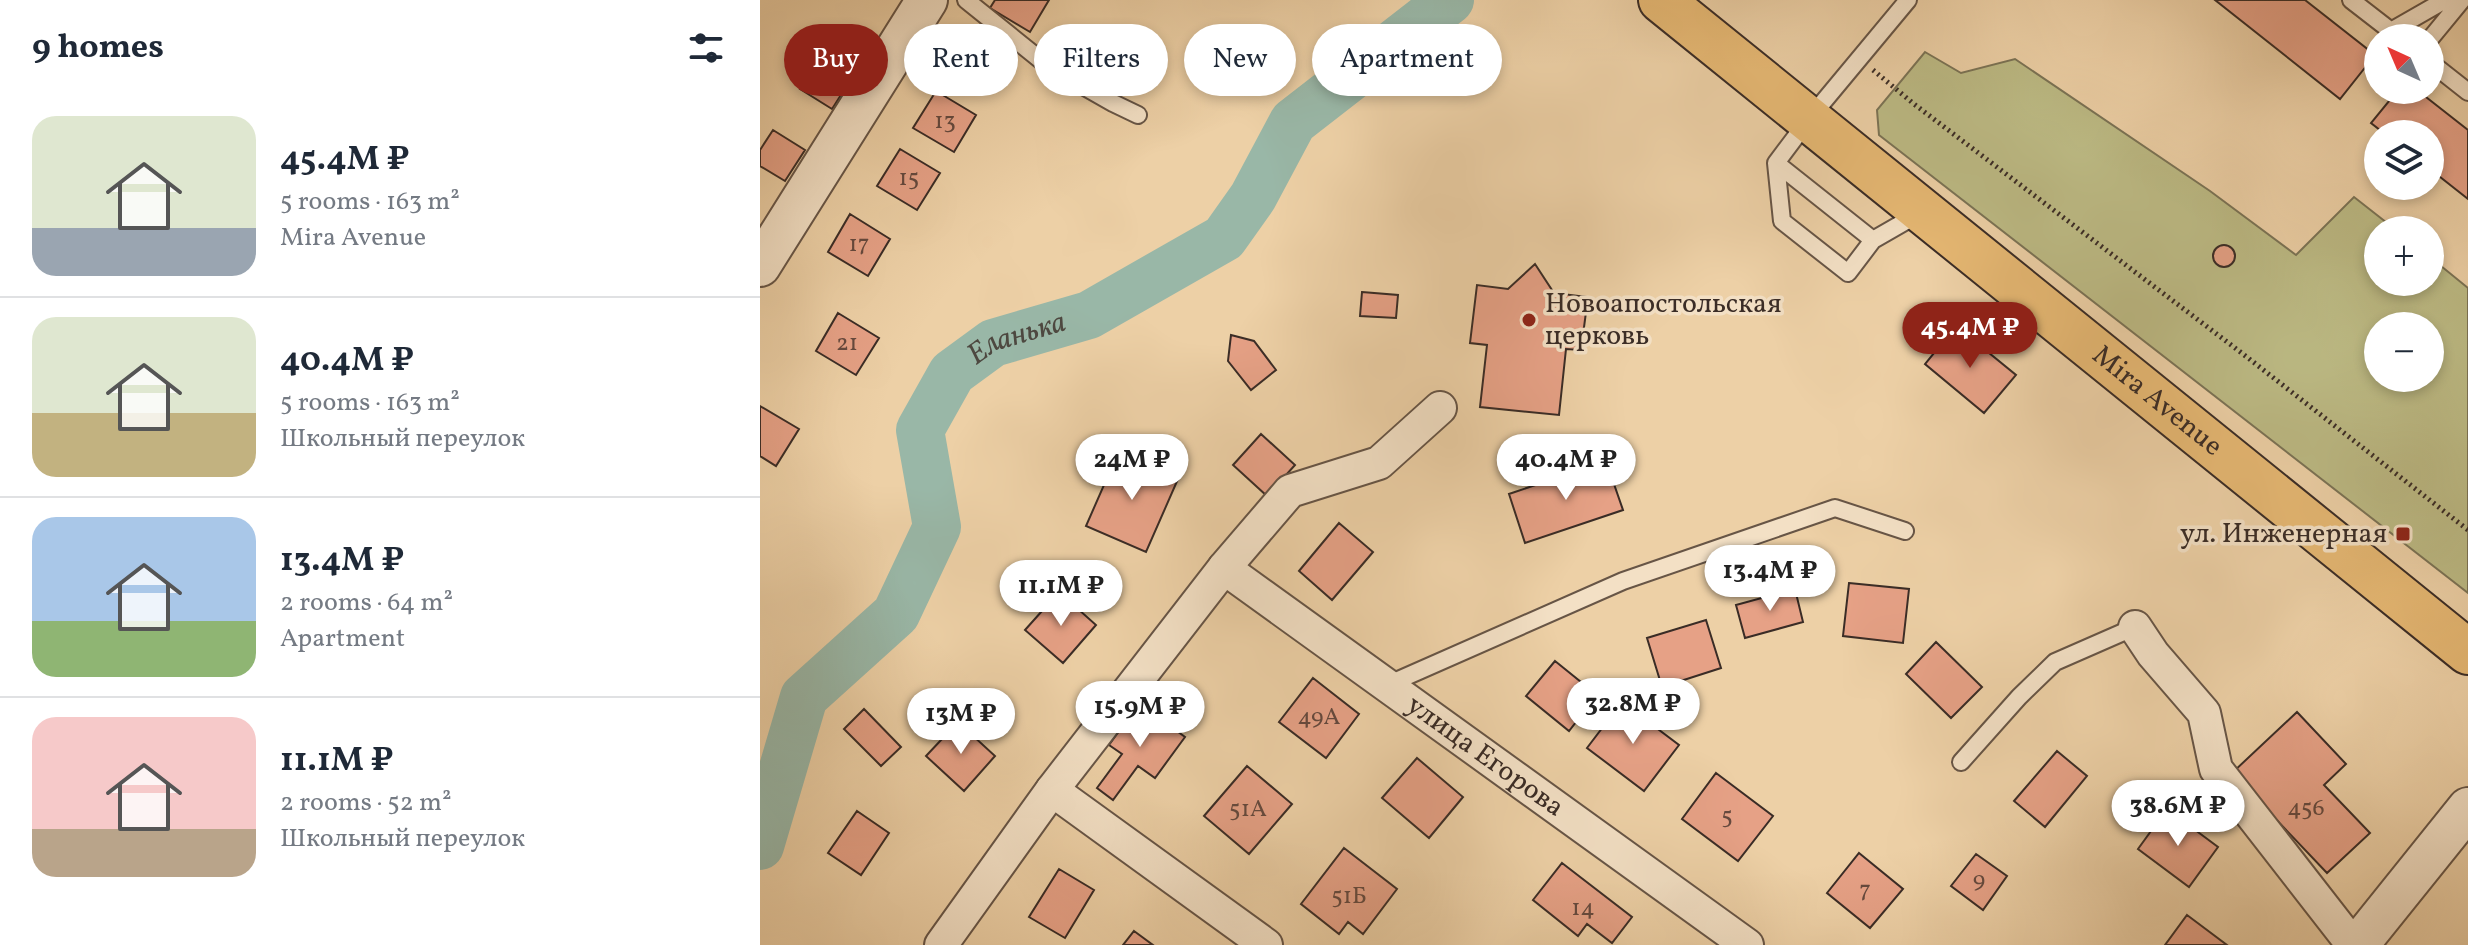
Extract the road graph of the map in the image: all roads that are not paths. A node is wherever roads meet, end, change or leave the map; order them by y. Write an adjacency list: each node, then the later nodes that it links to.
1 (927, 0): 16 (street)
2 (966, 0): 11 (lane)
3 (1661, 0): 12 (main road, Mira Avenue)
4 (1908, 0): 12 (lane)
5 (2351, 0): 6 (lane)
6 (2445, 0)
7 (2462, 0): 8 (lane)
8 (2442, 24)
9 (2444, 73): 10 (lane)
10 (2468, 92)
11 (1138, 115)
12 (1809, 119): 13 (lane); 14 (main road, Mira Avenue)
13 (1776, 163): 15 (lane); 15 (lane)
14 (1923, 211): 15 (lane); 21 (main road, Mira Avenue)
15 (1873, 240)
16 (760, 266)
17 (1440, 408): 19 (street)
18 (1905, 531): 22 (lane)
19 (1224, 568): 22 (street, улица Егорова); 24 (street)
20 (2135, 627): 23 (lane); 29 (street)
21 (2468, 652)
22 (1387, 685): 28 (street, улица Егорова)
23 (1961, 762)
24 (1052, 790): 26 (street); 27 (street)
25 (2468, 808): 29 (street)
26 (941, 945)
27 (1266, 945)
28 (1747, 945)
29 (2356, 945)

